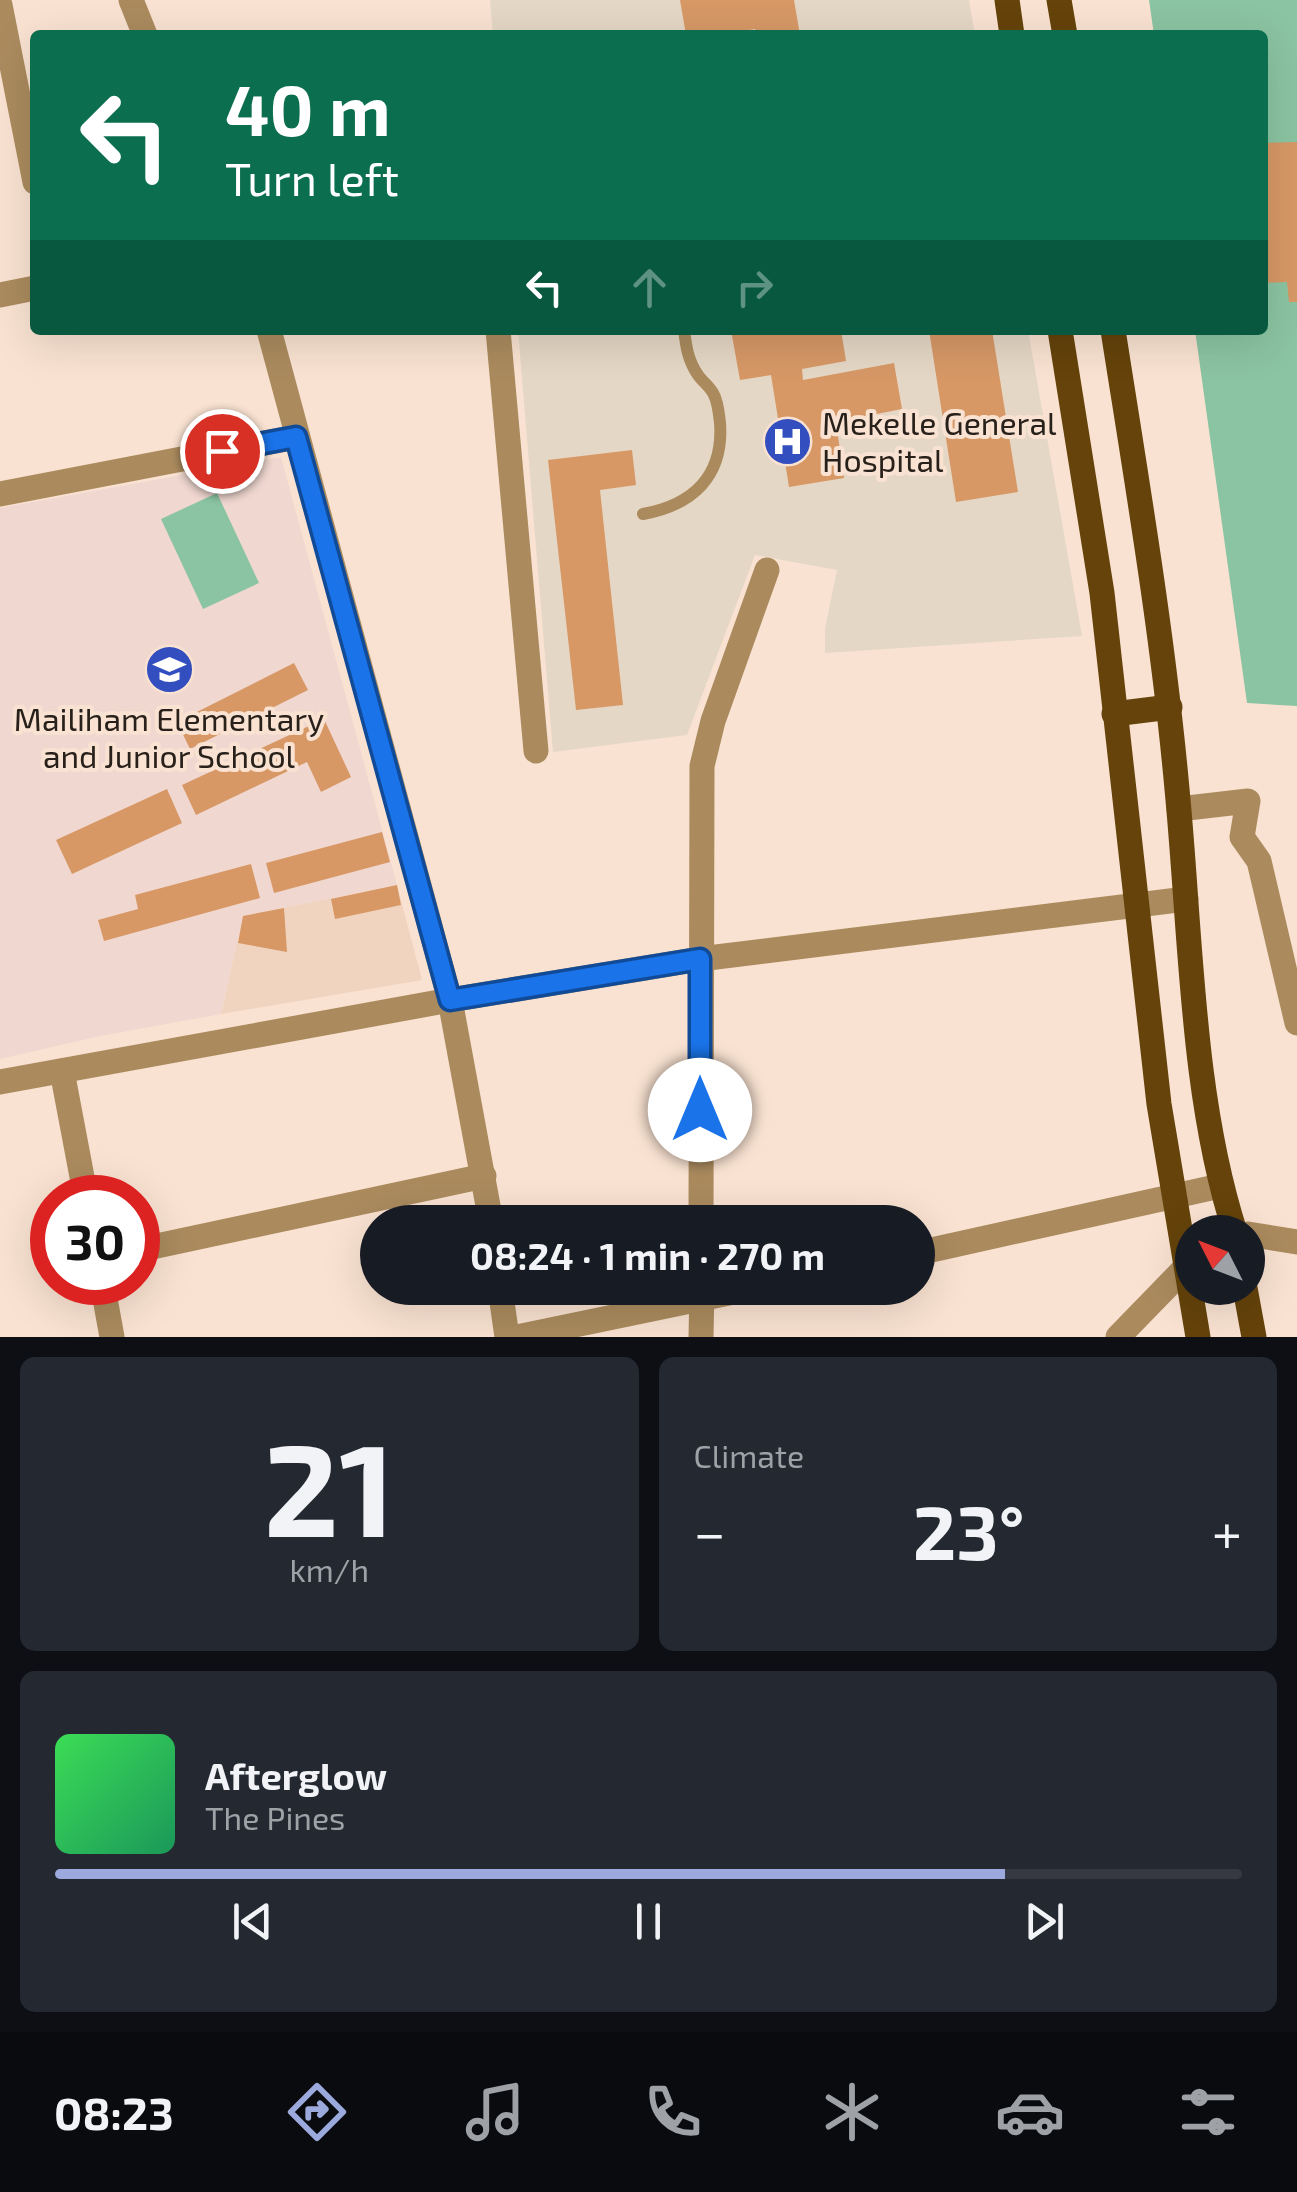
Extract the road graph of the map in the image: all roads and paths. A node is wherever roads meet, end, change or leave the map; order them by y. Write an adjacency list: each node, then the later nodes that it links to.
1 (131, 0): 5 (street)
2 (1007, 0): 6 (main road)
3 (1059, 0): 7 (main road)
4 (0, 4): 8 (street)
5 (143, 30)
6 (1011, 30)
7 (1064, 30)
8 (30, 157)
9 (30, 289): 10 (street)
10 (0, 295)
11 (270, 335): 16 (street)
12 (498, 335): 22 (street)
13 (685, 335): 18 (lane)
14 (1061, 335): 21 (main road)
15 (1113, 335): 20 (main road)
16 (296, 437): 17 (street); 27 (street)
17 (0, 494)
18 (643, 514)
19 (767, 570): 26 (street)
20 (1170, 707): 21 (main road); 23 (main road)
21 (1114, 714): 25 (main road)
22 (536, 751)
23 (1179, 809): 24 (main road); 28 (street)
24 (1186, 898): 25 (street); 33 (main road)
25 (1136, 906): 26 (street); 34 (main road)
26 (700, 959): 27 (street); 36 (street)
27 (450, 1000): 29 (street); 32 (street)
28 (1297, 1022)
29 (62, 1071): 30 (street); 31 (street)
30 (0, 1082)
31 (82, 1175)
32 (484, 1176): 35 (street); 41 (street)
33 (1220, 1186): 34 (street); 37 (main road)
34 (1172, 1200): 38 (main road); 42 (street)
35 (488, 1205)
36 (701, 1205)
37 (1230, 1215)
38 (1175, 1217)
39 (1265, 1237): 40 (street)
40 (1297, 1242)
41 (160, 1245)
42 (935, 1249)
43 (1175, 1277): 54 (street)
44 (106, 1305): 50 (street)
45 (502, 1305): 51 (street)
46 (652, 1305): 52 (street)
47 (702, 1305): 53 (street)
48 (1192, 1305): 55 (main road)
49 (1248, 1305): 56 (main road)
50 (112, 1337)
51 (507, 1337)
52 (517, 1337)
53 (701, 1337)
54 (1118, 1337)
55 (1198, 1337)
56 (1254, 1337)

